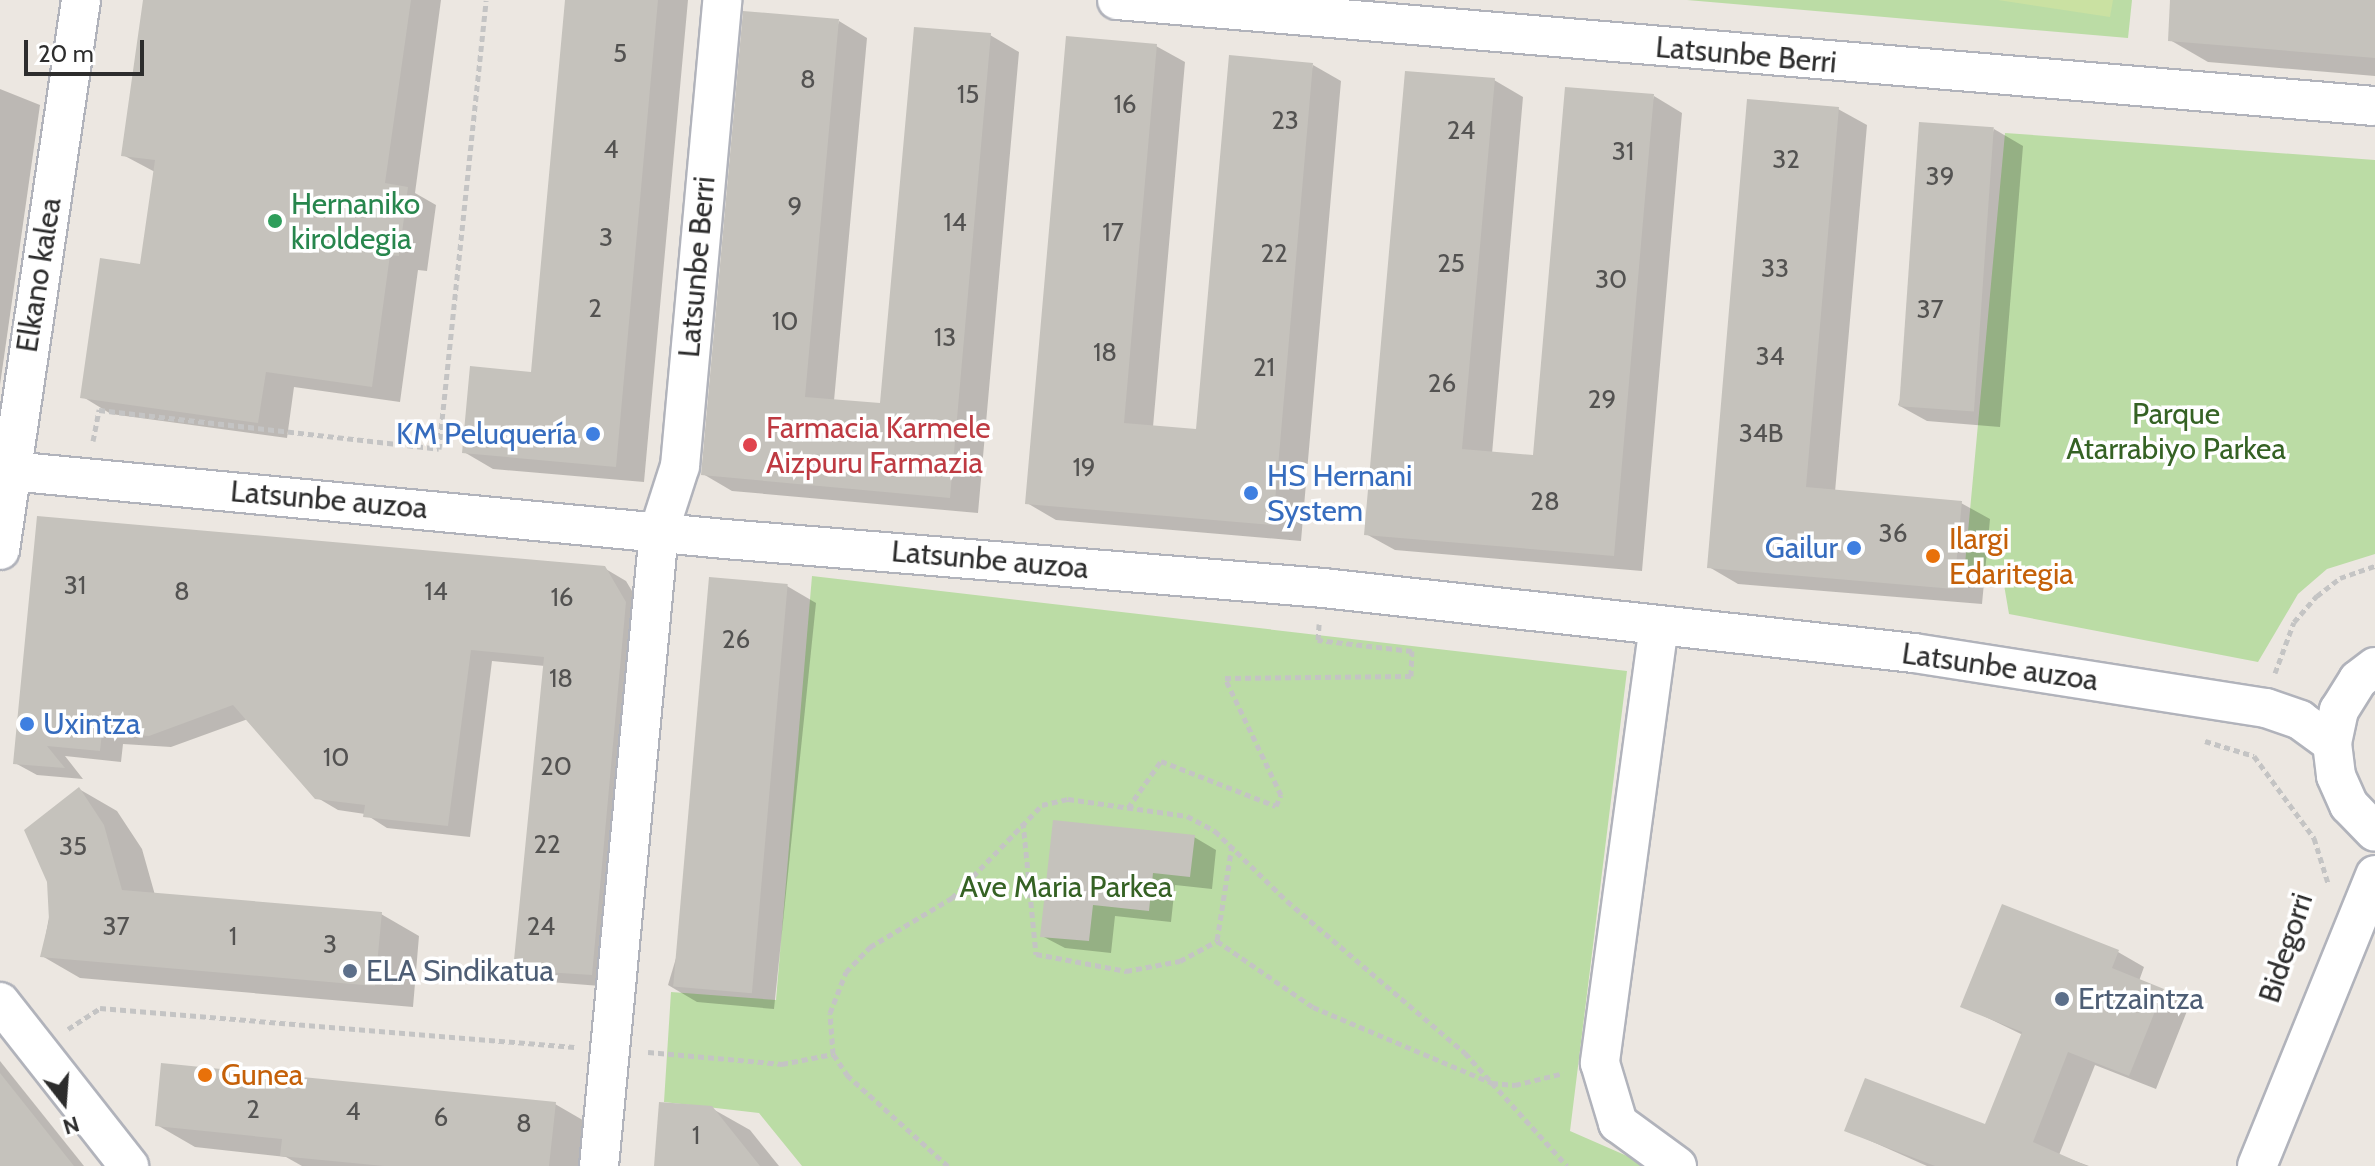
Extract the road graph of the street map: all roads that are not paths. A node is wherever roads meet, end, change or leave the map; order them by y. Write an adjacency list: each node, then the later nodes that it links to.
1 (81, 0): 5 (street, Elkano kalea)
2 (722, 0): 6 (street, Latsunbe Berri)
3 (1117, 0): 4 (street, Latsunbe Berri)
4 (2375, 106)
5 (5, 471): 6 (street, Latsunbe auzoa); 7 (street, Elkano kalea)
6 (659, 531): 8 (street, Latsunbe auzoa); 15 (street)
7 (0, 550)
8 (1659, 625): 10 (street, Latsunbe auzoa); 16 (street)
9 (2375, 667): 10 (street)
10 (2332, 743): 11 (street)
11 (2375, 832)
12 (2375, 875): 17 (street)
13 (0, 1002): 14 (street)
14 (129, 1166)
15 (599, 1166)
16 (1677, 1166)
17 (2257, 1166)

